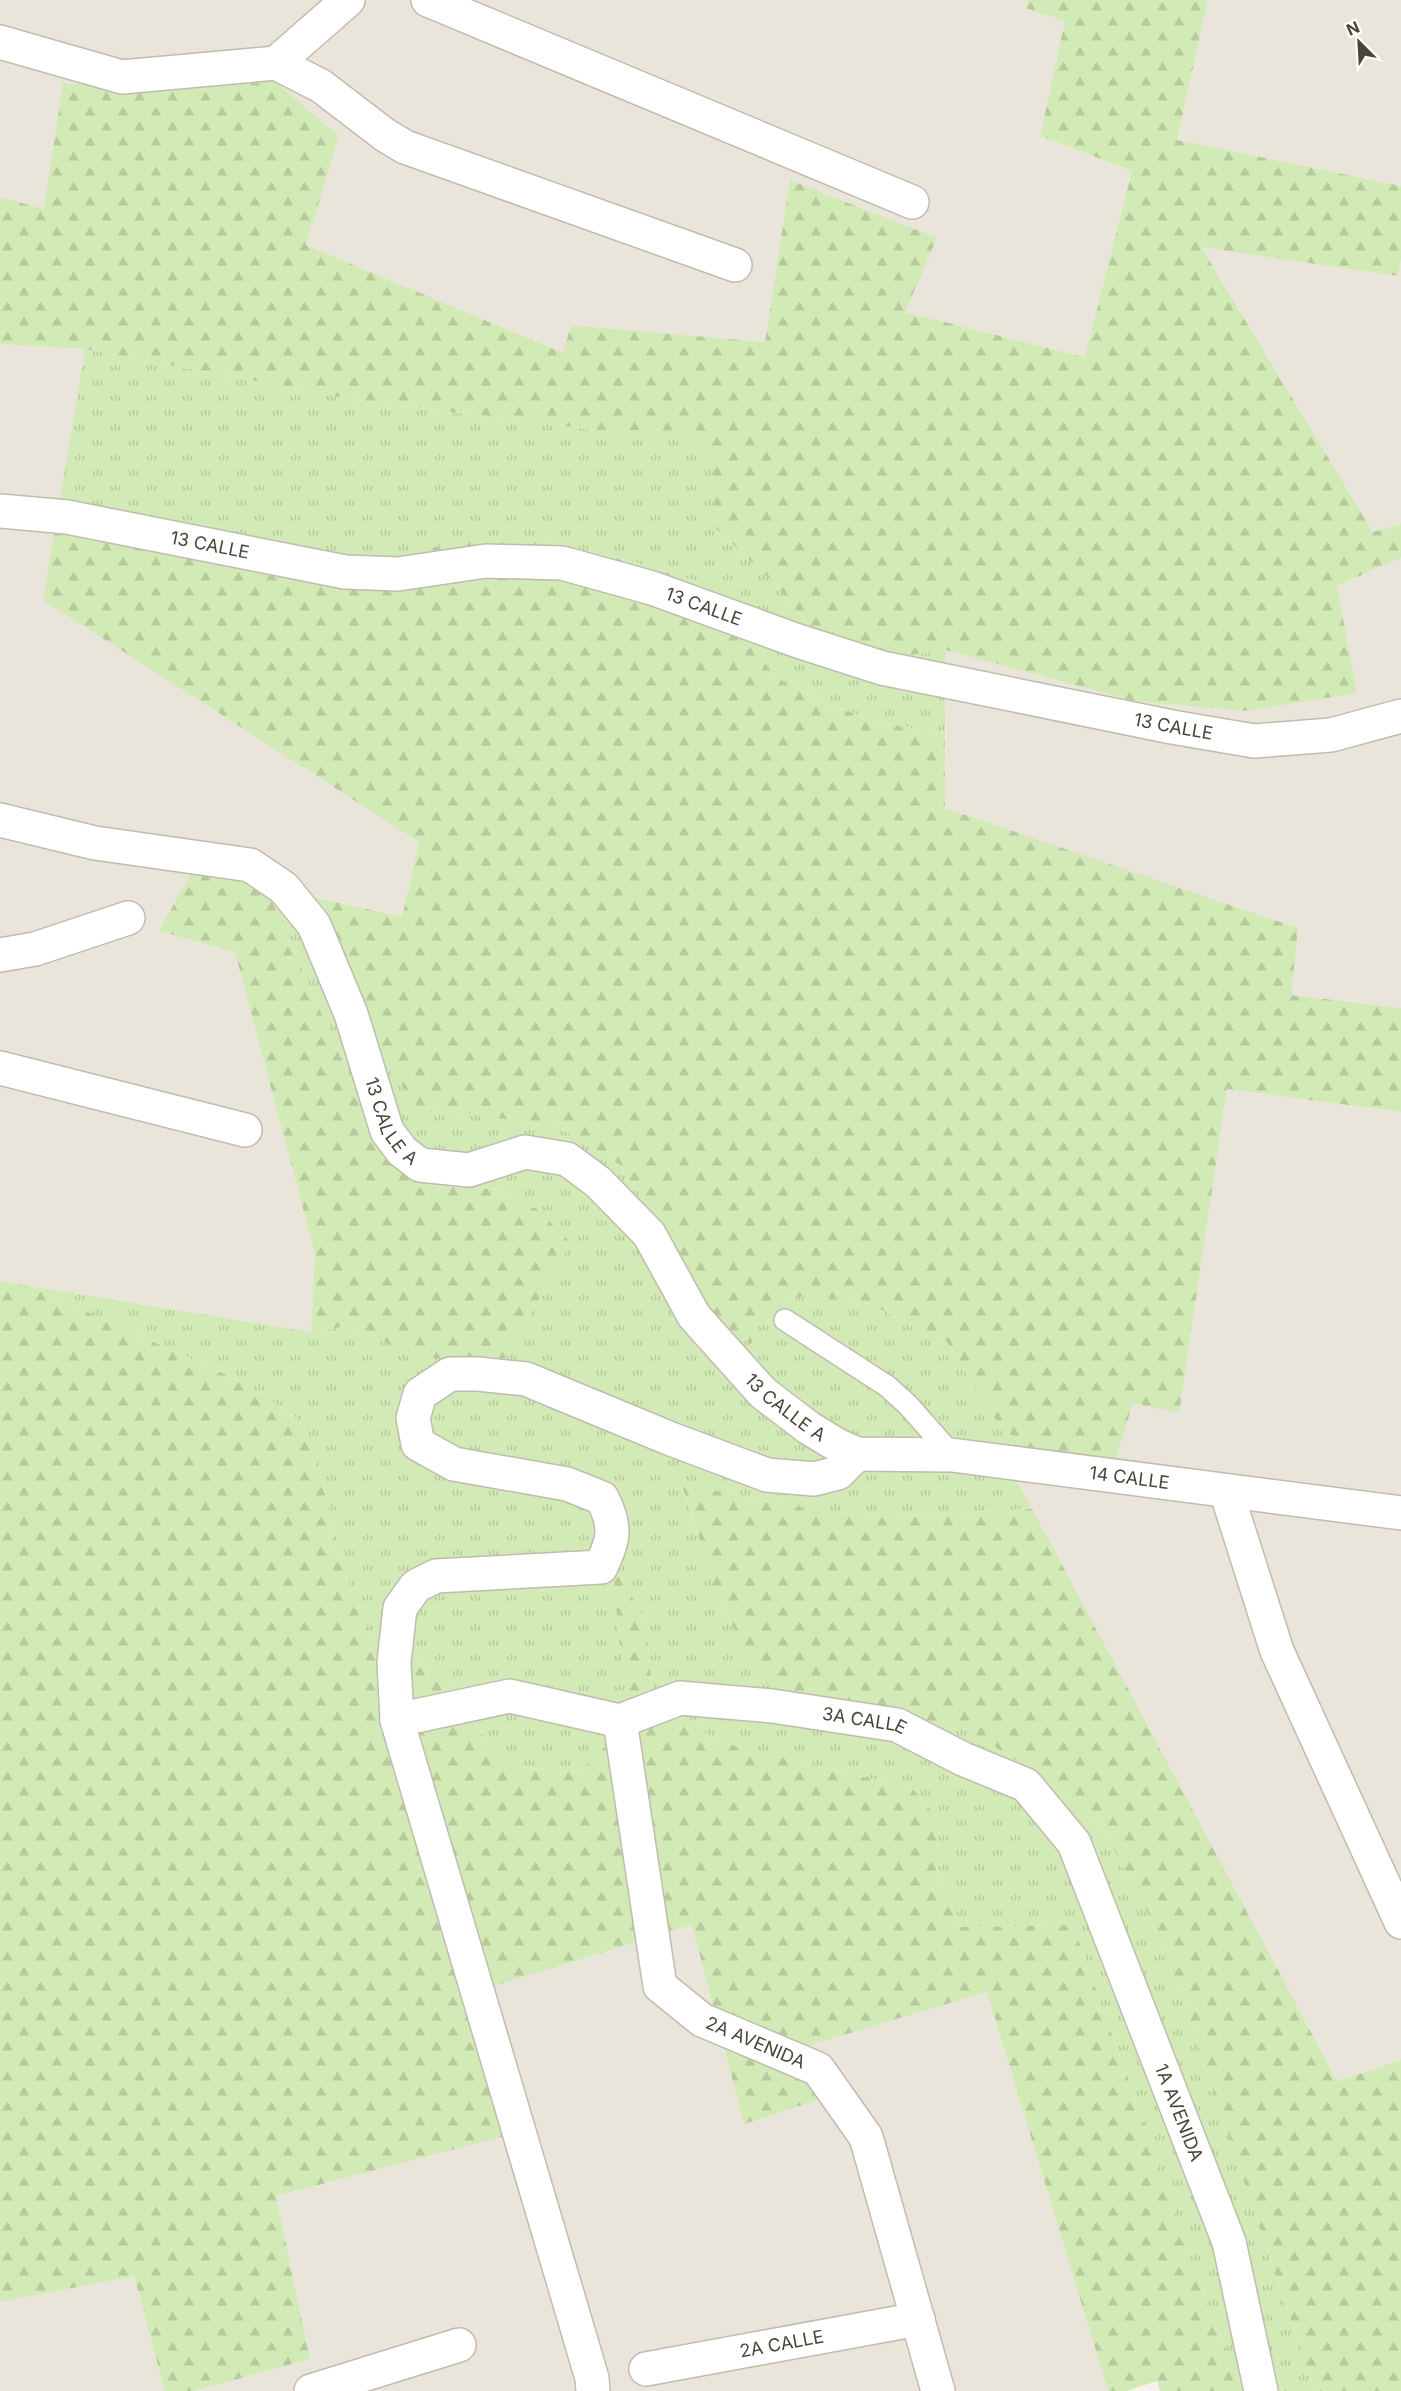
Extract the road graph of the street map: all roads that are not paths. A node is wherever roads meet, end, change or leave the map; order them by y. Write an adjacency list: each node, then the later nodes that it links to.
1 (348, 0): 4 (street)
2 (428, 0): 5 (street)
3 (0, 42): 4 (street)
4 (276, 63): 6 (street)
5 (912, 202)
6 (735, 265)
7 (0, 512): 8 (street, 13 CALLE)
8 (1401, 716)
9 (0, 820): 15 (street, 13 CALLE A)
10 (128, 918): 11 (street)
11 (0, 955)
12 (0, 1068): 13 (street)
13 (245, 1130)
14 (785, 1320): 16 (lane)
15 (857, 1454): 16 (street, 14 CALLE); 19 (street)
16 (952, 1455): 17 (street, 14 CALLE)
17 (1226, 1491): 18 (street, 14 CALLE); 22 (street)
18 (1401, 1513)
19 (397, 1720): 20 (street); 26 (street)
20 (620, 1721): 21 (street, 3A CALLE); 23 (street, 2A AVENIDA)
21 (1074, 1843): 29 (street, 1A AVENIDA)
22 (1401, 1922)
23 (918, 2319): 25 (street, 2A CALLE); 28 (street, 2A AVENIDA)
24 (459, 2345): 27 (street)
25 (646, 2369)
26 (592, 2385)
27 (311, 2391)
28 (938, 2391)
29 (1261, 2391)

